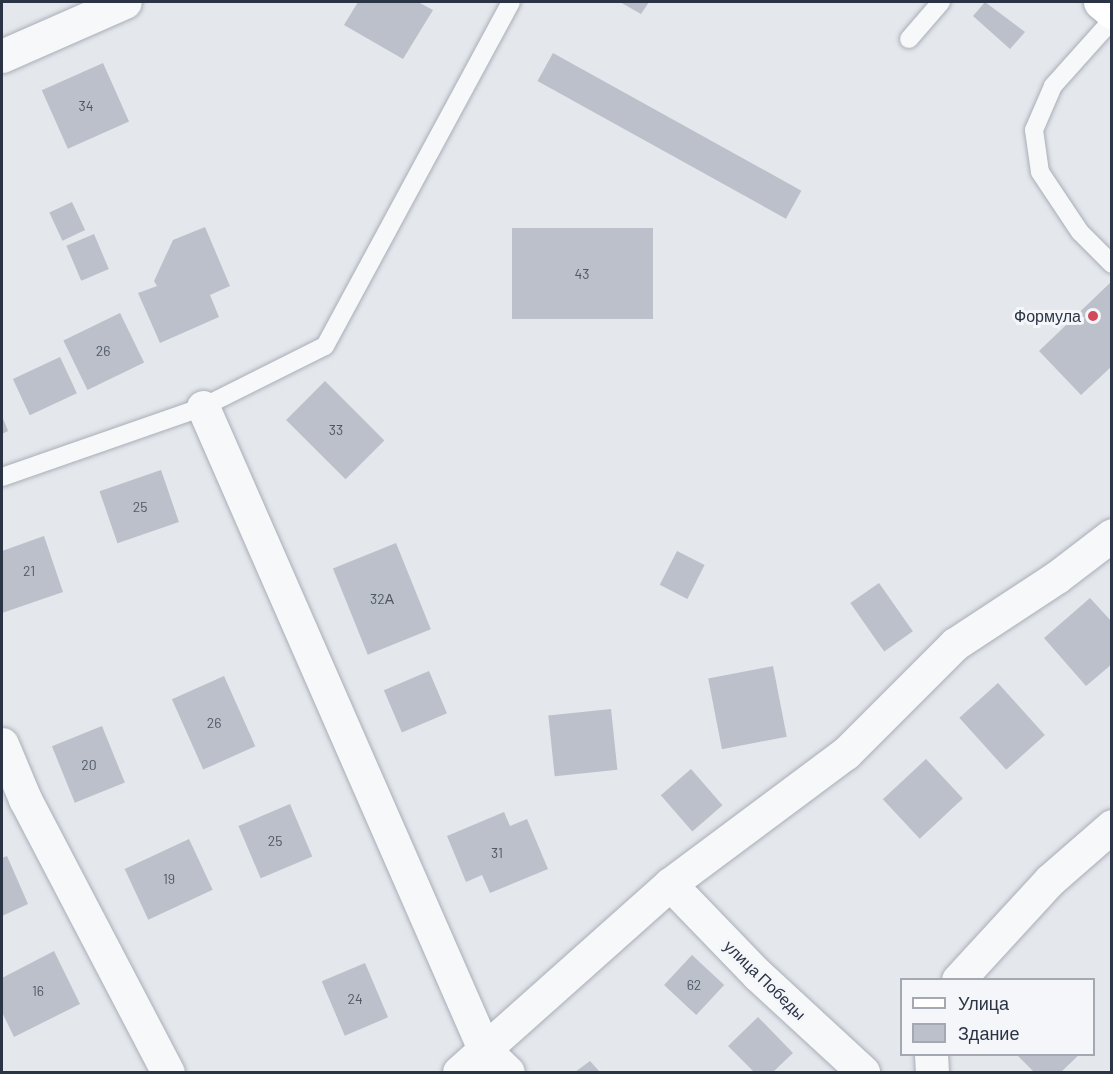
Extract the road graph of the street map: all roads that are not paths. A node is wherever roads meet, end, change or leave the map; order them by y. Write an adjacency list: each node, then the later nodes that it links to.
1 (125, 2): 8 (street)
2 (511, 2): 10 (lane)
3 (941, 2): 7 (lane)
4 (1100, 2): 5 (main road)
5 (1112, 12)
6 (1112, 20): 9 (lane)
7 (909, 39)
8 (2, 56)
9 (1112, 264)
10 (204, 407): 11 (lane); 17 (street)
11 (2, 477)
12 (1112, 535): 15 (street)
13 (2, 744): 19 (street)
14 (1112, 826): 16 (street)
15 (670, 884): 17 (street); 22 (street, улица Победы)
16 (959, 978)
17 (484, 1049): 20 (street); 21 (street)
18 (931, 1056): 23 (street)
19 (168, 1072)
20 (459, 1072)
21 (508, 1072)
22 (863, 1072)
23 (932, 1072)

